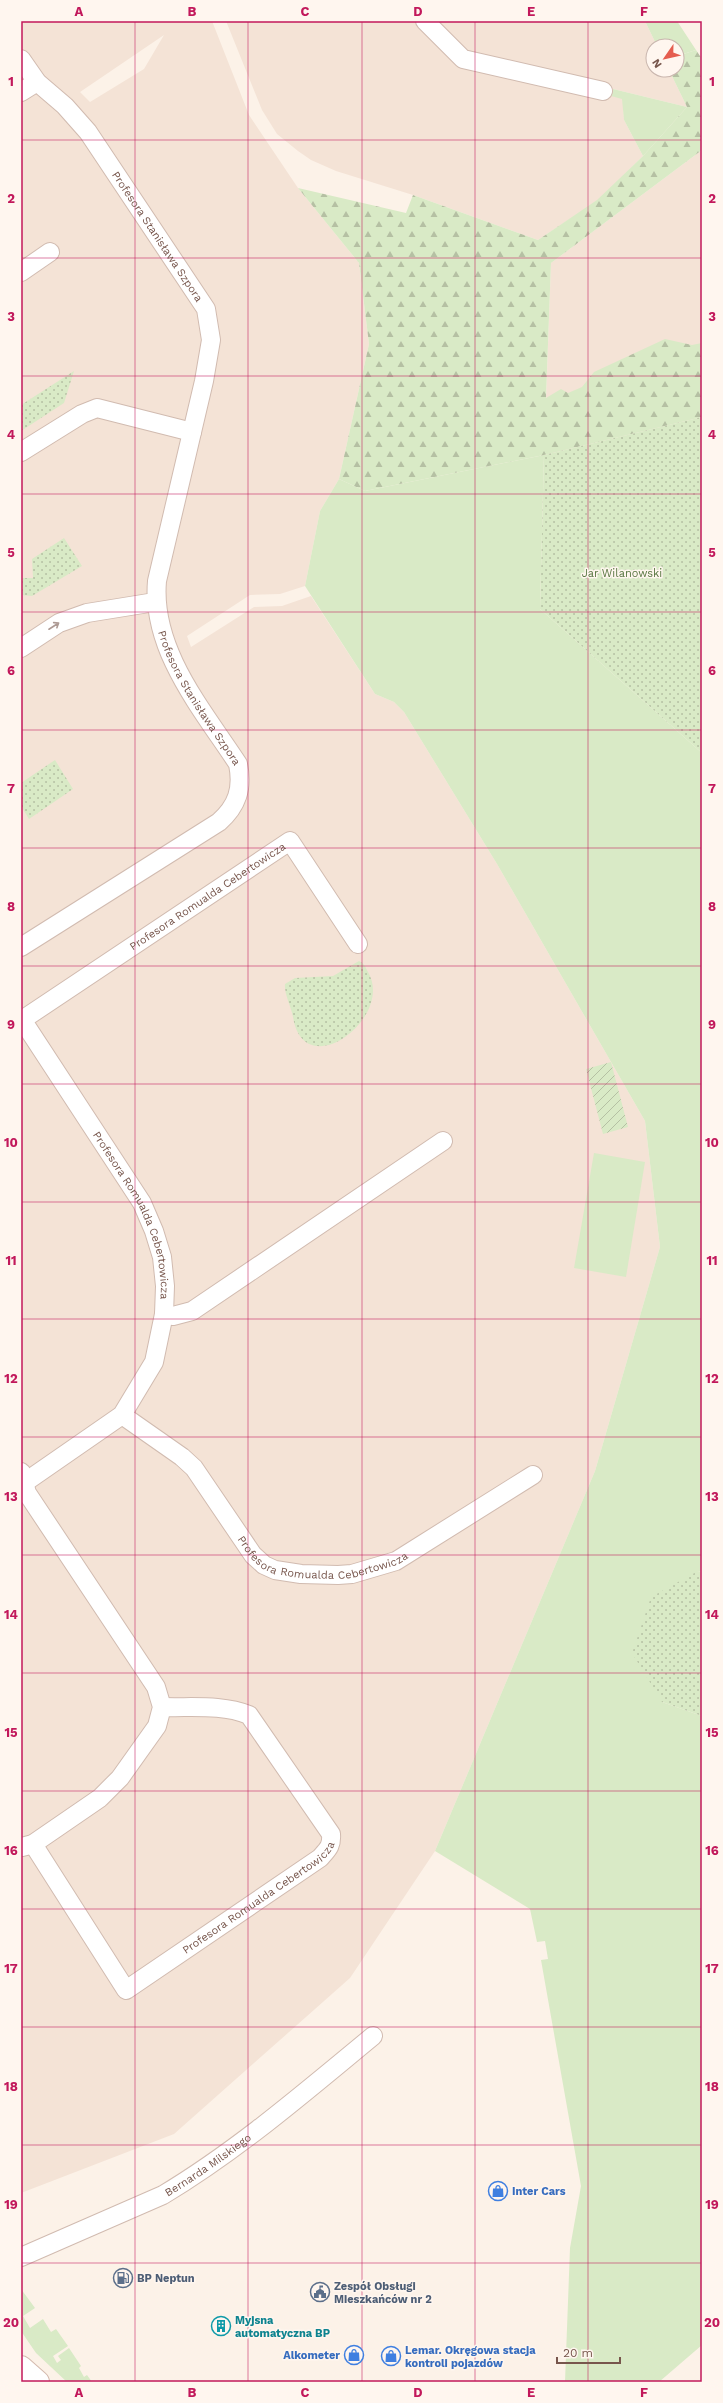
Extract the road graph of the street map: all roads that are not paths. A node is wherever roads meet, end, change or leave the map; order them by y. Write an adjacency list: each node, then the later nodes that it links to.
1 (425, 21): 4 (street)
2 (21, 59): 3 (street, Profesora Stanisława Szpora)
3 (37, 82): 5 (street); 8 (street, Profesora Stanisława Szpora)
4 (603, 90)
5 (21, 92)
6 (50, 252): 7 (street)
7 (21, 272)
8 (192, 432): 9 (street); 10 (street, Profesora Stanisława Szpora)
9 (21, 452)
10 (156, 602): 11 (street, one-way to 10); 13 (street, Profesora Stanisława Szpora)
11 (21, 648)
12 (358, 944): 14 (street, Profesora Romualda Cebertowicza)
13 (21, 947)
14 (22, 1019): 16 (street, Profesora Romualda Cebertowicza)
15 (443, 1141): 16 (street, Profesora Romualda Cebertowicza)
16 (164, 1314): 17 (street, Profesora Romualda Cebertowicza)
17 (122, 1415): 18 (street, Profesora Romualda Cebertowicza); 19 (street, Profesora Romualda Cebertowicza)
18 (533, 1475)
19 (22, 1480): 20 (street, Profesora Romualda Cebertowicza)
20 (162, 1707): 21 (street, Profesora Romualda Cebertowicza); 21 (street, Profesora Romualda Cebertowicza)
21 (27, 1846)
22 (373, 2036): 23 (street, Bernarda Milskiego)
23 (21, 2257)
24 (21, 2367): 25 (street)
25 (38, 2382)

